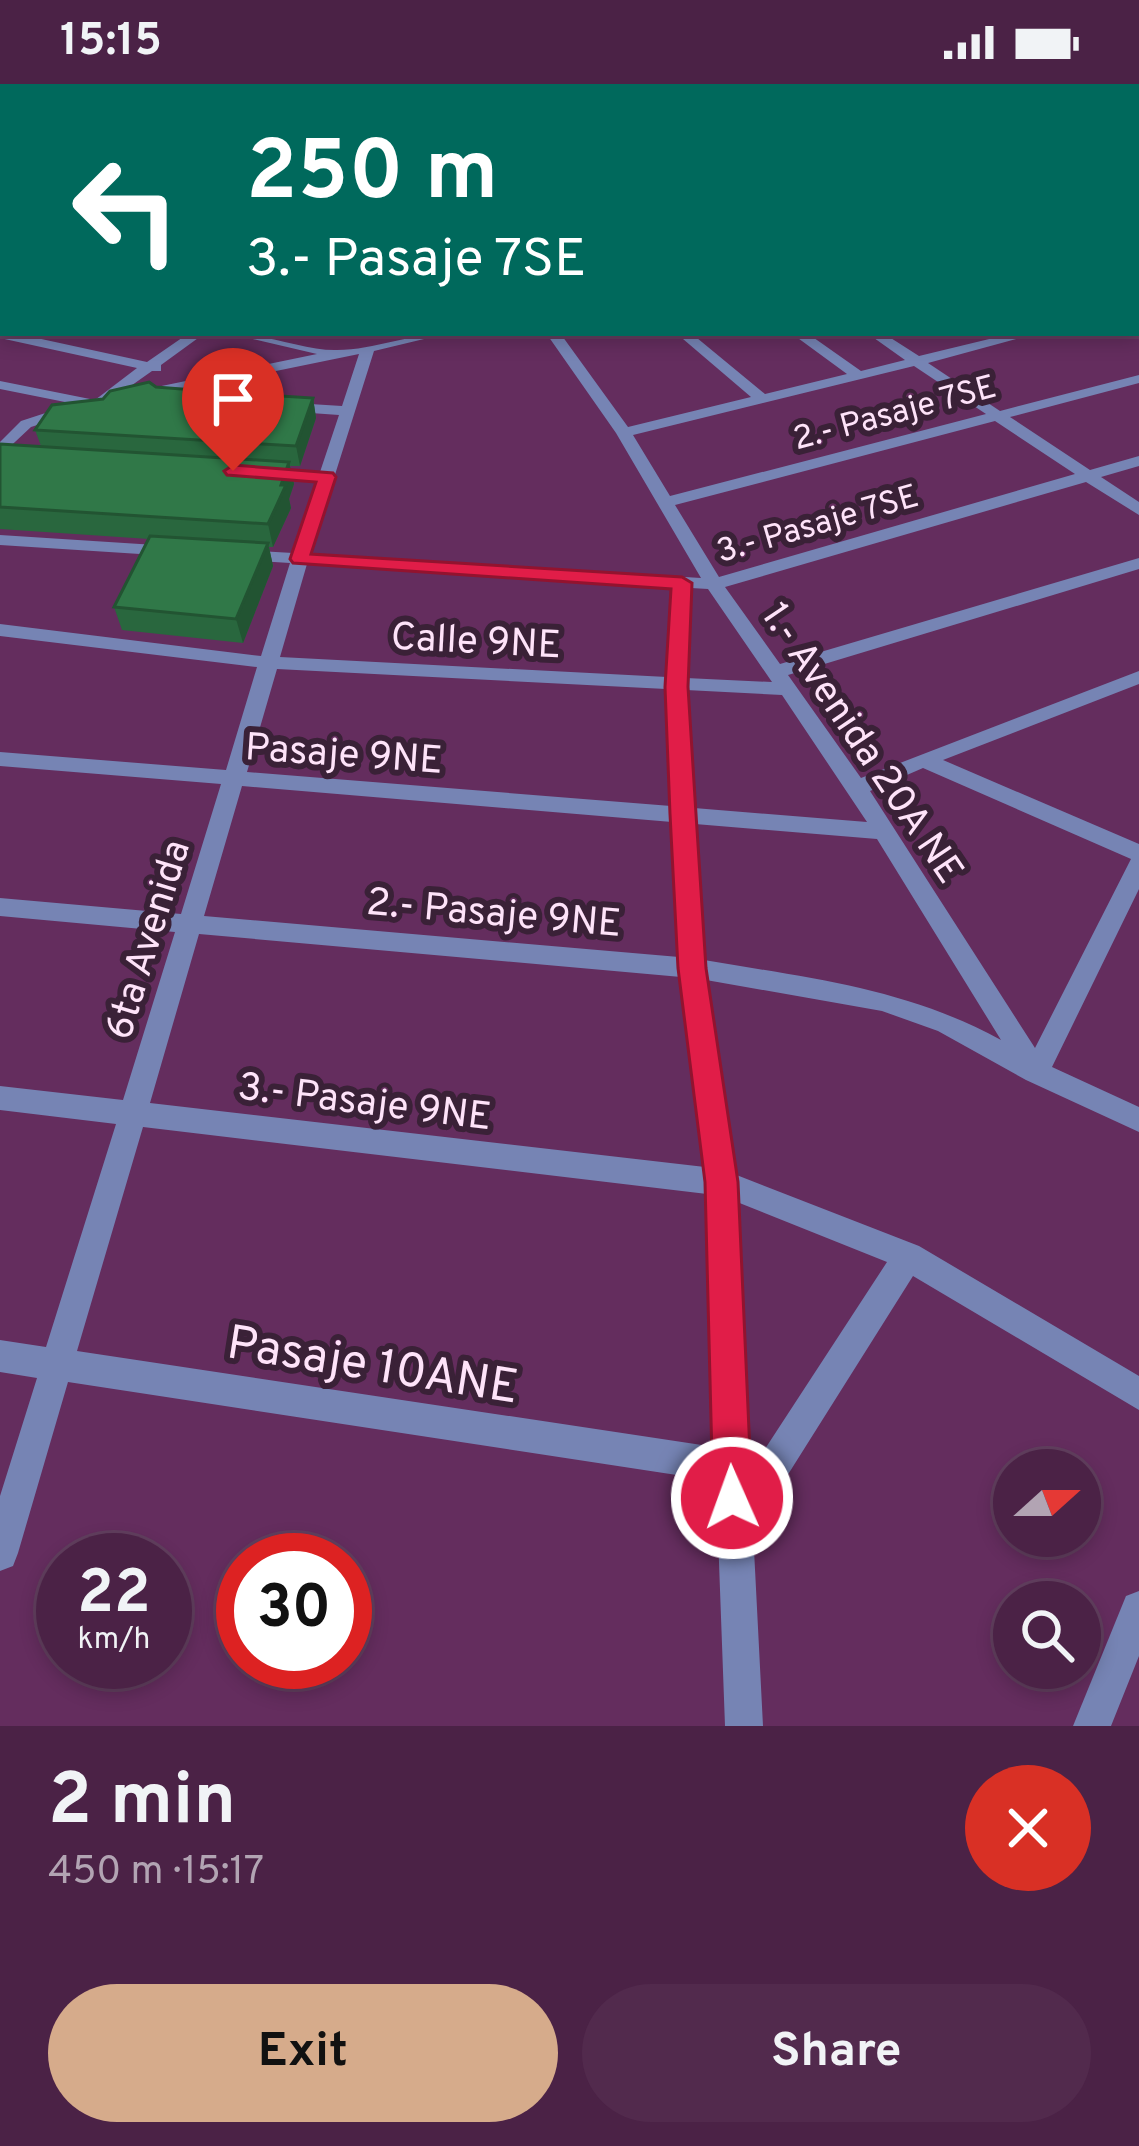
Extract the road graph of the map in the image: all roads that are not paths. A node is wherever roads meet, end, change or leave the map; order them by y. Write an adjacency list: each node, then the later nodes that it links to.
1 (9, 336): 12 (street)
2 (89, 336): 12 (street)
3 (194, 336): 15 (street)
4 (249, 336): 13 (street)
5 (427, 336): 11 (street)
6 (555, 336): 25 (street, 1.- Avenida 20A NE)
7 (687, 336): 21 (street)
8 (803, 336): 16 (street)
9 (879, 336): 14 (street)
10 (1003, 336): 14 (street)
11 (368, 348): 13 (street); 23 (street, 6ta Avenida)
12 (69, 350): 15 (street)
13 (338, 354): 17 (street)
14 (914, 359): 16 (street); 24 (street)
15 (150, 367): 17 (street); 22 (street)
16 (855, 374): 21 (street)
17 (216, 379): 20 (street)
18 (1139, 379): 24 (street, 2.- Pasaje 7SE)
19 (0, 385): 22 (street)
20 (130, 396): 22 (street); 23 (street)
21 (760, 397): 25 (street)
22 (95, 404): 26 (street)
23 (349, 411): 31 (street, 6ta Avenida)
24 (995, 415): 30 (street); 32 (street, 2.- Pasaje 7SE)
25 (624, 434): 32 (street, 1.- Avenida 20A NE)
26 (0, 454): 27 (street)
27 (23, 458)
28 (1139, 461): 30 (street, 3.- Pasaje 7SE)
29 (233, 471): 31 (street)
30 (1088, 476): 33 (street); 40 (street, 3.- Pasaje 7SE)
31 (326, 477): 37 (street, 6ta Avenida)
32 (665, 502): 40 (street, 1.- Avenida 20A NE)
33 (1139, 510)
34 (0, 540): 35 (street)
35 (184, 552)
36 (230, 555): 37 (street, 3.- Pasaje 7SE)
37 (300, 559): 39 (street, 3.- Pasaje 7SE); 42 (street, 6ta Avenida)
38 (1139, 563): 44 (street)
39 (682, 583): 40 (street, 3.- Pasaje 7SE); 45 (street)
40 (714, 584): 44 (street, 1.- Avenida 20A NE)
41 (0, 630): 42 (street, Calle 9NE)
42 (271, 663): 45 (street, Calle 9NE); 48 (street, 6ta Avenida)
43 (1139, 677): 47 (street)
44 (780, 681): 45 (street, Calle 9NE); 49 (street, 1.- Avenida 20A NE)
45 (676, 687): 50 (street)
46 (0, 759): 48 (street, Pasaje 9NE)
47 (923, 760): 49 (street); 52 (street)
48 (235, 780): 50 (street, Pasaje 9NE); 55 (street, 6ta Avenida)
49 (856, 788): 51 (street, 1.- Avenida 20A NE)
50 (683, 814): 51 (street, Pasaje 9NE); 56 (street)
51 (884, 831): 57 (street, 1.- Avenida 20A NE)
52 (1139, 853)
53 (1139, 865): 57 (street)
54 (0, 908): 55 (street, 2.- Pasaje 9NE)
55 (191, 925): 56 (street, 2.- Pasaje 9NE); 59 (street, 6ta Avenida)
56 (692, 968): 57 (street, 2.- Pasaje 9NE); 61 (street)
57 (1036, 1072): 60 (street, 2.- Pasaje 9NE)
58 (0, 1098): 59 (street, 3.- Pasaje 9NE)
59 (134, 1112): 61 (street, 3.- Pasaje 9NE); 64 (street, 6ta Avenida)
60 (1139, 1120)
61 (721, 1182): 62 (street, 3.- Pasaje 9NE); 66 (street)
62 (908, 1256): 65 (street, 3.- Pasaje 9NE); 67 (street)
63 (0, 1356): 64 (street, Pasaje 10ANE)
64 (58, 1364): 66 (street, Pasaje 10ANE); 68 (street, 6ta Avenida)
65 (1139, 1394)
66 (731, 1466): 67 (street)
67 (734, 1530): 70 (street)
68 (0, 1553)
69 (1139, 1610): 71 (street)
70 (744, 1726)
71 (1092, 1726)

